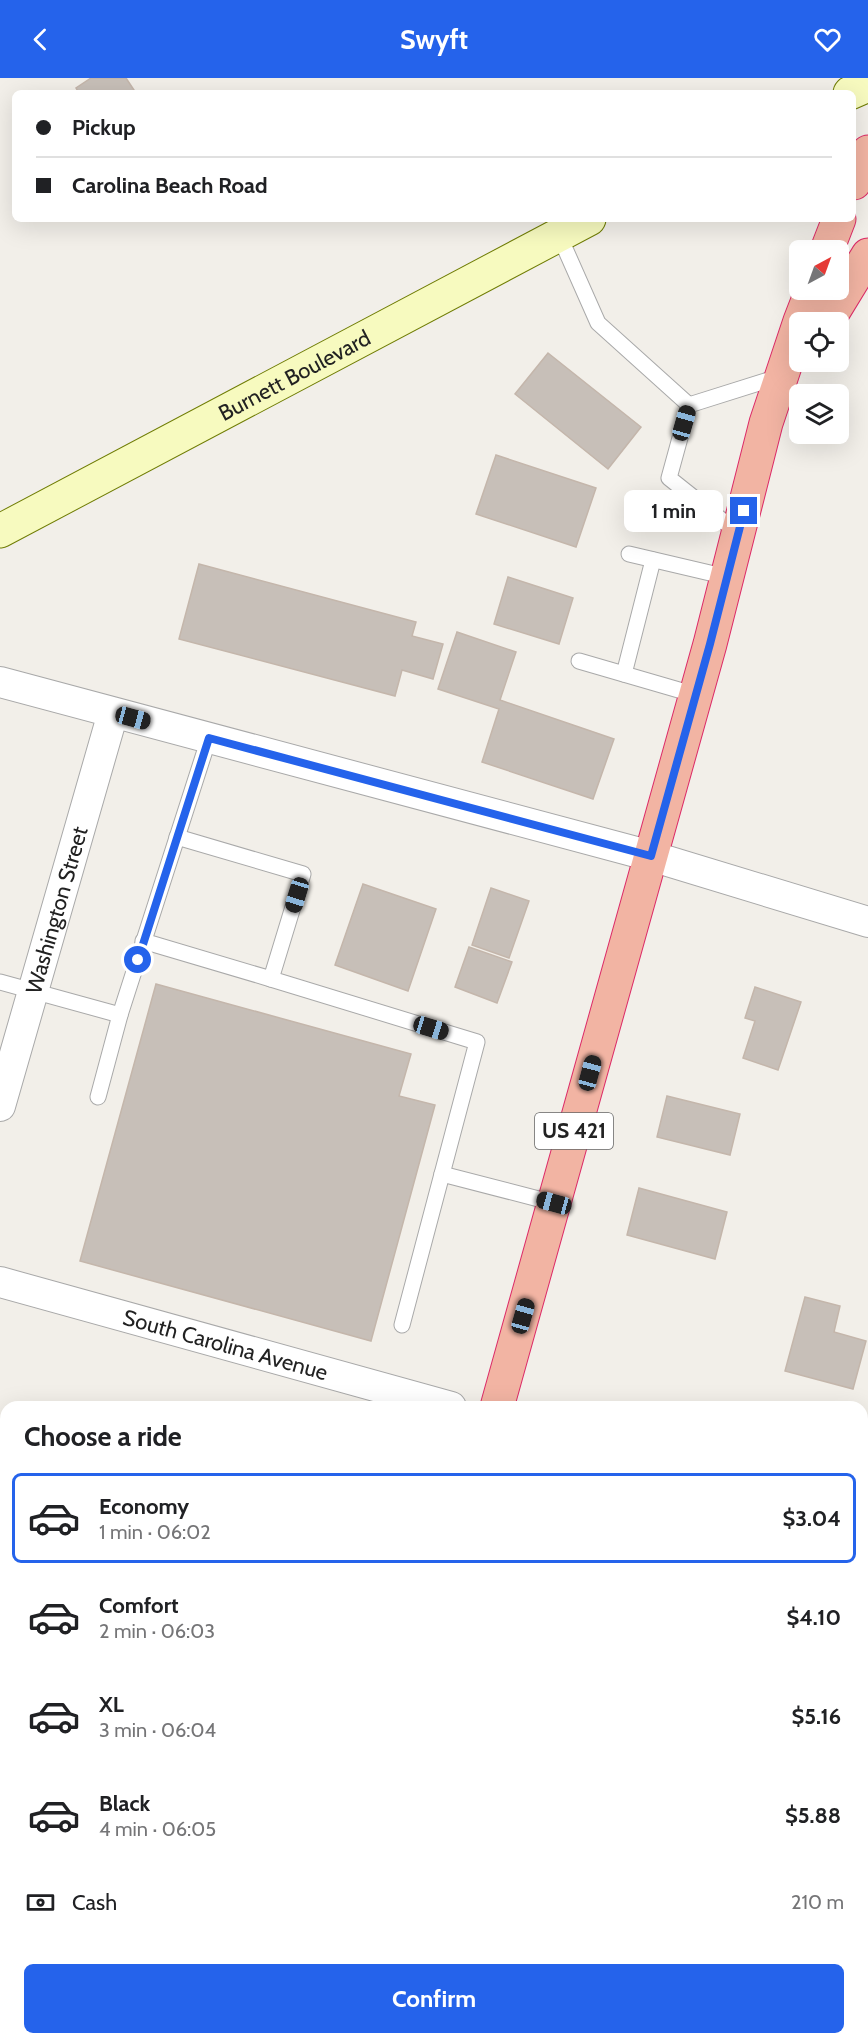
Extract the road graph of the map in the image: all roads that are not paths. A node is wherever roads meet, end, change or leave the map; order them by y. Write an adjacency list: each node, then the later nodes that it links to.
1 (868, 152): 2 (highway)
2 (856, 179)
3 (583, 222): 5 (main road, Burnett Boulevard)
4 (838, 222): 6 (highway)
5 (559, 235): 11 (lane); 12 (main road, Burnett Boulevard)
6 (831, 240)
7 (868, 255): 8 (highway)
8 (833, 312)
9 (789, 370): 11 (lane)
10 (791, 372): 13 (highway, US 421)
11 (689, 405): 13 (lane)
12 (0, 531)
13 (738, 533): 16 (highway, US 421)
14 (629, 554): 15 (lane)
15 (653, 560): 16 (lane); 18 (lane)
16 (727, 578): 20 (highway, US 421)
17 (579, 661): 18 (lane)
18 (624, 674): 20 (lane)
19 (0, 682): 21 (street)
20 (696, 695): 24 (highway, US 421)
21 (113, 712): 22 (street); 29 (street, Washington Street)
22 (209, 738): 23 (lane); 24 (street)
23 (177, 837): 26 (lane); 27 (lane)
24 (651, 856): 25 (street); 34 (highway, US 421)
25 (868, 922)
26 (143, 941): 27 (lane); 30 (lane)
27 (271, 979): 33 (lane)
28 (0, 982): 29 (lane)
29 (33, 992): 30 (lane); 32 (street, Washington Street)
30 (120, 1015): 31 (lane)
31 (98, 1097)
32 (0, 1106)
33 (442, 1174): 34 (lane); 36 (lane)
34 (554, 1203): 38 (highway, US 421)
35 (0, 1282): 37 (street, South Carolina Avenue)
36 (402, 1325)
37 (429, 1401)
38 (499, 1401)

